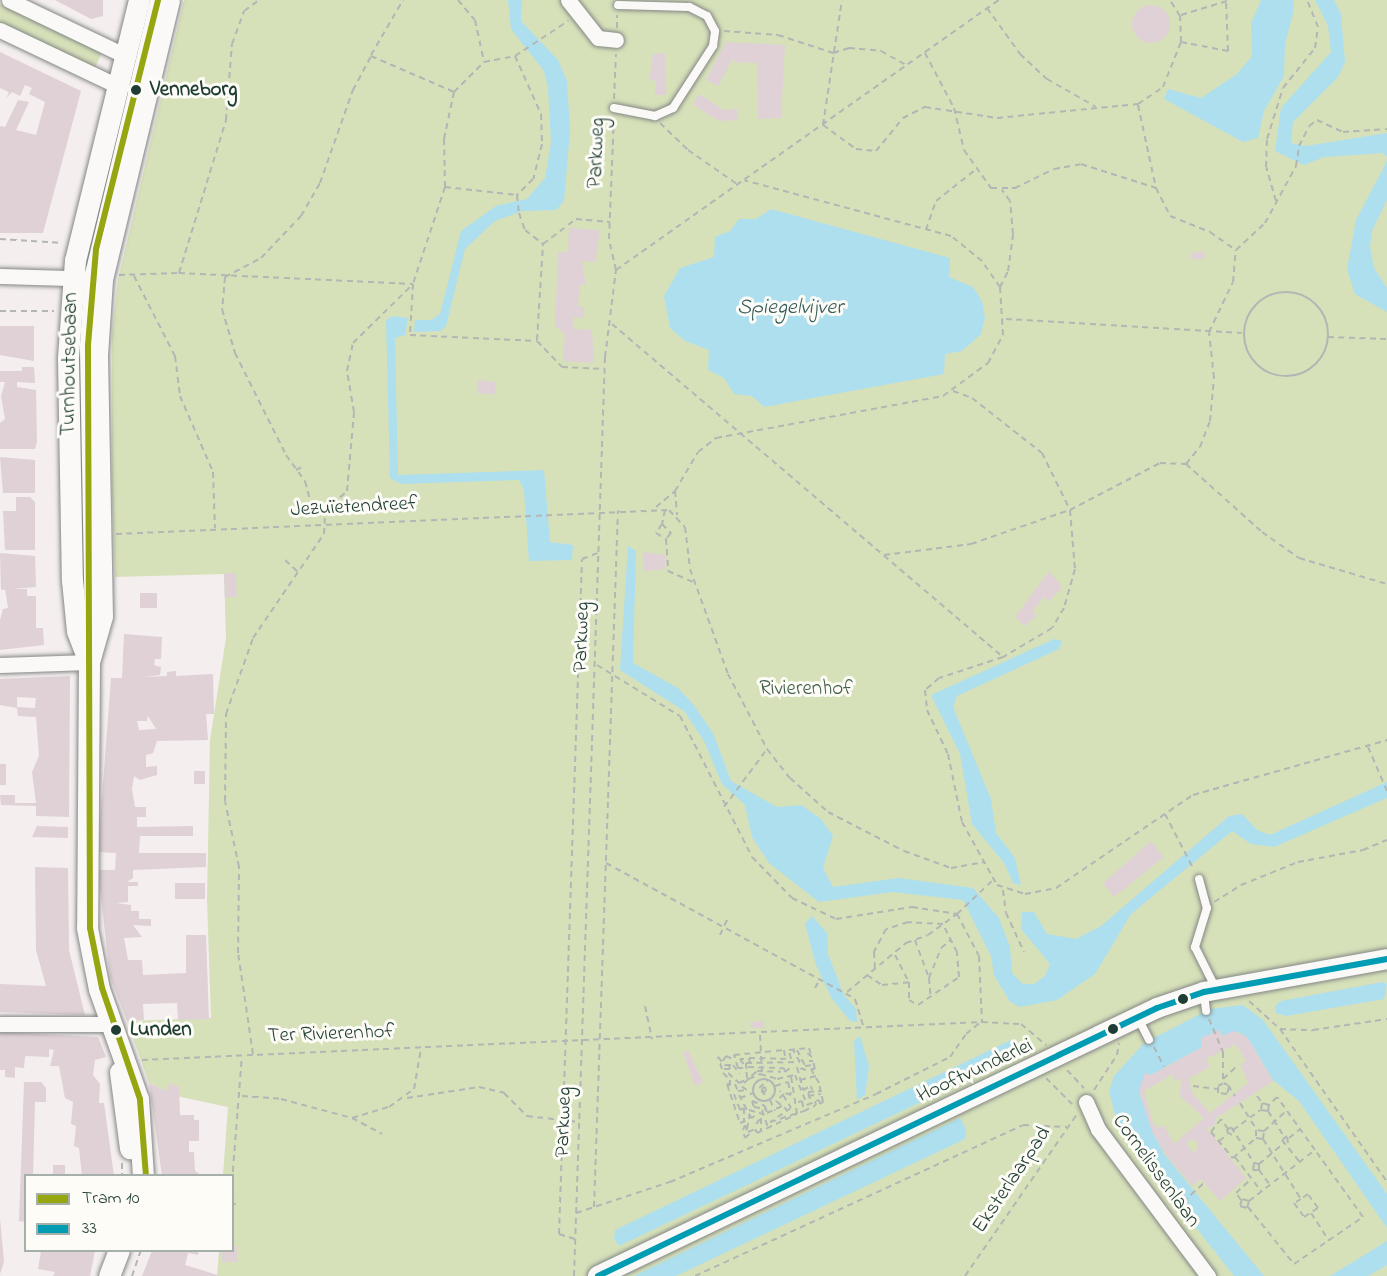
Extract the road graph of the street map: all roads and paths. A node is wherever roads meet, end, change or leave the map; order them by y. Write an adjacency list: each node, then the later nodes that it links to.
1 (9, 0): 24 (street)
2 (139, 0): 24 (main road, Turnhoutsebaan)
3 (154, 0): 56 (lane, Turnhoutsebaan)
4 (169, 0): 56 (main road, Turnhoutsebaan)
5 (259, 0): 53 (path)
6 (403, 0): 25 (path)
7 (458, 0): 27 (path)
8 (568, 0): 16 (street)
9 (842, 0): 23 (path)
10 (999, 0): 15 (path)
11 (1170, 0): 17 (path)
12 (1227, 0): 17 (path); 21 (path)
13 (1307, 0): 45 (path)
14 (618, 5): 19 (lane); 20 (path, Parkweg)
15 (987, 8): 22 (path); 32 (path)
16 (579, 14): 20 (street); 26 (path)
17 (1180, 15): 21 (path)
18 (0, 30): 29 (street)
19 (716, 31): 23 (path); 35 (lane)
20 (616, 40): 33 (path, Parkweg)
21 (1181, 42): 31 (path)
22 (924, 52): 28 (path); 34 (path)
23 (833, 53): 28 (path); 36 (path)
24 (124, 55): 29 (main road, Turnhoutsebaan)
25 (371, 56): 30 (path); 57 (path)
26 (515, 56): 27 (path); 44 (path)
27 (484, 62): 30 (path)
28 (907, 65): 36 (path)
29 (116, 86): 56 (main road, Turnhoutsebaan)
30 (454, 92): 41 (path)
31 (1138, 104): 32 (path); 43 (path)
32 (1097, 107): 34 (path)
33 (614, 108): 35 (lane); 46 (path, Parkweg)
34 (954, 108): 36 (path); 38 (path)
35 (655, 116): 40 (path)
36 (823, 125): 39 (path)
37 (1387, 129): 45 (path)
38 (975, 170): 42 (path); 47 (path)
39 (744, 180): 40 (path); 47 (path)
40 (737, 184): 52 (path)
41 (445, 187): 44 (path); 58 (path)
42 (1001, 188): 43 (path); 59 (path)
43 (1156, 188): 51 (path)
44 (517, 195): 50 (path)
45 (1276, 201): 51 (path)
46 (610, 222): 50 (path); 52 (path, Parkweg)
47 (926, 230): 59 (path)
48 (0, 239): 49 (path)
49 (68, 244)
50 (543, 244): 68 (path)
51 (1236, 250): 64 (path)
52 (616, 270): 63 (path, Parkweg)
53 (179, 273): 55 (path); 57 (path)
54 (0, 276): 56 (street)
55 (134, 276): 56 (path); 85 (path)
56 (92, 277): 95 (main road, Turnhoutsebaan); 95 (main road, Turnhoutsebaan)
57 (225, 277): 58 (path); 74 (path)
58 (413, 284): 68 (path); 81 (path)
59 (1000, 287): 62 (path)
60 (0, 311): 61 (path)
61 (60, 311)
62 (1006, 319): 64 (path); 70 (path)
63 (612, 324): 69 (path, Parkweg); 71 (path)
64 (1209, 332): 65 (path); 72 (path)
65 (1244, 333): 66 (path); 66 (path)
66 (1328, 337): 67 (path)
67 (1387, 339)
68 (537, 341): 69 (path)
69 (605, 369): 80 (path, Parkweg)
70 (953, 391): 71 (path); 79 (path)
71 (740, 430): 75 (path); 89 (path)
72 (1186, 464): 79 (path); 93 (path)
73 (304, 466): 74 (path)
74 (296, 470): 81 (path)
75 (675, 491): 76 (path); 82 (path)
76 (655, 508): 77 (path, Jezuïetendreef); 78 (path, Jezuïetendreef)
77 (618, 510): 80 (path, Jezuïetendreef); 98 (path)
78 (665, 510): 82 (path, Jezuïetendreef); 84 (path)
79 (1070, 510): 89 (path); 94 (path)
80 (602, 511): 83 (path, Jezuïetendreef); 88 (path, Parkweg)
81 (325, 512): 83 (path)
82 (678, 516): 92 (path)
83 (325, 524): 85 (path, Jezuïetendreef); 91 (path)
84 (662, 524): 87 (path); 87 (path)
85 (215, 529): 86 (path, Jezuïetendreef)
86 (108, 534)
87 (666, 539): 92 (path)
88 (600, 552): 96 (path, Parkweg); 146 (path)
89 (884, 555): 94 (path)
90 (285, 560): 91 (path)
91 (298, 572): 152 (path)
92 (695, 583): 101 (path)
93 (1387, 584)
94 (1003, 657): 106 (path)
95 (89, 662): 97 (street); 137 (main road, Turnhoutsebaan)
96 (596, 664): 98 (path); 147 (path, Parkweg)
97 (0, 665)
98 (612, 673): 103 (path); 107 (path)
99 (1387, 740): 100 (path)
100 (1368, 747): 102 (path); 104 (path)
101 (767, 749): 103 (path); 106 (path)
102 (1387, 791)
103 (724, 807): 112 (path)
104 (1165, 814): 108 (path); 110 (path)
105 (1387, 840): 111 (path)
106 (984, 862): 109 (path)
107 (606, 863): 115 (path); 145 (path)
108 (1199, 879): 111 (lane)
109 (993, 880): 110 (path); 112 (path)
110 (1004, 889): 119 (path)
111 (1207, 908): 130 (lane)
112 (957, 914): 114 (path); 135 (path)
113 (728, 918): 115 (path)
114 (943, 924): 117 (path); 118 (path); 122 (path)
115 (723, 928): 116 (path); 125 (path)
116 (720, 935)
117 (915, 940): 120 (path); 124 (path)
118 (951, 940): 124 (path); 131 (path)
119 (1024, 952)
120 (895, 954): 122 (path); 126 (path)
121 (1387, 959): 130 (street, Hooftvunderlei)
122 (875, 971): 123 (path)
123 (867, 975): 126 (path); 128 (path)
124 (929, 978): 131 (path)
125 (819, 981): 127 (path); 128 (path)
126 (909, 982): 131 (path)
127 (815, 988)
128 (846, 993): 138 (path)
129 (1242, 995): 139 (path)
130 (1209, 998): 134 (street, Hooftvunderlei)
131 (931, 999)
132 (645, 1006): 142 (path)
133 (1387, 1019): 139 (path)
134 (1139, 1020): 144 (lane); 153 (street, Hooftvunderlei)
135 (982, 1022): 138 (path, Cornelissenlaan); 153 (path, Cornelissenlaan); 276 (path)
136 (0, 1024): 137 (street)
137 (111, 1024): 156 (main road, Turnhoutsebaan)
138 (864, 1029): 141 (path, Cornelissenlaan)
139 (1280, 1029): 267 (path)
140 (1215, 1032): 185 (path)
141 (759, 1034): 142 (path, Ter Rivierenhof); 151 (path)
142 (652, 1039): 145 (path, Ter Rivierenhof)
143 (1119, 1040): 214 (path, Eksterlaarpad)
144 (1149, 1040): 167 (path)
145 (600, 1041): 147 (path, Ter Rivierenhof); 276 (path)
146 (566, 1042): 147 (path, Ter Rivierenhof); 148 (path, Ter Rivierenhof); 231 (path)
147 (582, 1042): 232 (path, Parkweg)
148 (421, 1049): 152 (path, Ter Rivierenhof); 206 (path)
149 (795, 1050): 150 (path); 157 (path); 161 (path); 165 (path)
150 (806, 1052)
151 (761, 1053): 155 (path); 157 (path); 159 (path)
152 (253, 1055): 154 (path, Ter Rivierenhof)
153 (1054, 1055): 214 (path, Cornelissenlaan); 290 (street, Hooftvunderlei)
154 (242, 1056): 156 (path, Ter Rivierenhof); 201 (path)
155 (785, 1056)
156 (130, 1057): 262 (main road, Turnhoutsebaan); 263 (main road, Turnhoutsebaan)
157 (761, 1058): 161 (path); 163 (path)
158 (744, 1059): 168 (path)
159 (735, 1060): 160 (path); 168 (path)
160 (723, 1061): 164 (path); 173 (path)
161 (762, 1062): 163 (path); 170 (path)
162 (809, 1062): 165 (path)
163 (750, 1063): 169 (path)
164 (729, 1065): 173 (path); 175 (path)
165 (814, 1065): 181 (path)
166 (1238, 1065): 185 (path)
167 (1164, 1067)
168 (743, 1068): 169 (path)
169 (748, 1068): 170 (path); 182 (path)
170 (762, 1068): 171 (path); 174 (path); 176 (path); 178 (path)
171 (790, 1068)
172 (806, 1070): 184 (path)
173 (727, 1071): 186 (path); 187 (path)
174 (781, 1072)
175 (740, 1074)
176 (763, 1074): 178 (path); 180 (path)
177 (1043, 1074): 214 (path)
178 (754, 1075): 182 (path); 186 (path)
179 (820, 1075): 181 (path)
180 (791, 1076): 204 (path); 217 (path)
181 (813, 1077): 184 (path); 196 (path)
182 (747, 1078): 186 (path)
183 (768, 1080): 189 (path); 197 (path); 198 (path)
184 (800, 1080): 193 (path)
185 (1223, 1081): 191 (path); 192 (path)
186 (744, 1083)
187 (731, 1086): 188 (path); 194 (path); 194 (path)
188 (738, 1086)
189 (775, 1086): 200 (path); 207 (path)
190 (1193, 1086): 192 (path)
191 (1229, 1087): 192 (path); 202 (path)
192 (1217, 1089)
193 (812, 1090): 196 (path); 205 (path)
194 (729, 1091): 228 (path)
195 (780, 1091): 200 (path)
196 (821, 1092): 205 (path); 208 (path)
197 (753, 1093): 207 (path); 215 (path)
198 (765, 1093)
199 (734, 1094): 228 (path)
200 (785, 1094): 212 (path); 216 (path)
201 (242, 1096): 226 (path); 264 (path)
202 (1235, 1096)
203 (1257, 1096): 211 (path)
204 (805, 1097): 205 (path); 208 (path)
205 (809, 1098)
206 (404, 1099): 226 (path); 231 (path)
207 (770, 1100): 220 (path)
208 (814, 1101): 221 (path)
209 (798, 1102): 221 (path)
210 (1239, 1103): 227 (path)
211 (1262, 1103): 213 (path); 218 (path)
212 (784, 1105): 216 (path); 220 (path)
213 (1269, 1105): 219 (path); 222 (path)
214 (1083, 1106): 235 (path, Eksterlaarpad); 293 (street, Cornelissenlaan)
215 (748, 1110): 223 (path); 224 (path)
216 (787, 1110): 217 (path)
217 (796, 1110): 221 (path); 234 (path)
218 (1261, 1110): 222 (path); 227 (path)
219 (1287, 1110): 230 (path); 237 (path)
220 (775, 1111): 224 (path)
221 (804, 1111)
222 (1268, 1111): 230 (path)
223 (750, 1114): 225 (path); 228 (path)
224 (763, 1114): 229 (path)
225 (755, 1116)
226 (352, 1118): 244 (path)
227 (1249, 1118): 238 (path); 239 (path)
228 (746, 1121): 240 (path)
229 (764, 1121): 233 (path); 234 (path); 242 (path)
230 (1274, 1121): 243 (path); 249 (path)
231 (563, 1122): 232 (path); 281 (path)
232 (579, 1122): 279 (path, Parkweg)
233 (756, 1124)
234 (768, 1127): 242 (path)
235 (1067, 1127): 291 (path); 292 (path, Eksterlaarpad)
236 (1228, 1129): 238 (path); 245 (path); 250 (path)
237 (1300, 1129): 249 (path); 253 (path)
238 (1233, 1130): 246 (path)
239 (1257, 1130): 243 (path); 247 (path)
240 (744, 1131): 241 (path); 241 (path)
241 (752, 1131): 242 (path)
242 (760, 1131)
243 (1264, 1131): 248 (path)
244 (382, 1134)
245 (1228, 1134): 246 (path); 250 (path)
246 (1233, 1135): 252 (path)
247 (1256, 1138): 248 (path); 252 (path)
248 (1263, 1138): 254 (path)
249 (1287, 1138): 251 (path); 251 (path)
250 (1219, 1141): 255 (path)
251 (1286, 1143): 254 (path); 256 (path)
252 (1243, 1149): 255 (path); 257 (path)
253 (1315, 1150): 256 (path); 282 (path)
254 (1272, 1153): 258 (path); 261 (path)
255 (1234, 1157): 265 (path)
256 (1300, 1162): 261 (path)
257 (1254, 1163): 258 (path); 259 (path)
258 (1259, 1164): 260 (path)
259 (1253, 1170): 260 (path); 265 (path)
260 (1259, 1170): 269 (path)
261 (1285, 1173): 269 (path); 271 (path)
262 (131, 1174)
263 (143, 1174)
264 (233, 1174)
265 (1247, 1175): 266 (path)
266 (1251, 1179): 270 (path); 272 (path)
267 (1387, 1182)
268 (1204, 1183): 278 (path)
269 (1270, 1185): 270 (path)
270 (1262, 1191): 274 (path)
271 (1301, 1199): 280 (path); 280 (path)
272 (1241, 1200): 274 (path); 277 (path)
273 (234, 1201): 275 (path)
274 (1249, 1201): 277 (path)
275 (235, 1205)
276 (594, 1207): 279 (path)
277 (1248, 1207): 282 (path)
278 (1176, 1208)
279 (576, 1213): 281 (path, Parkweg)
280 (1311, 1213): 282 (path)
281 (575, 1239): 289 (path, Parkweg)
282 (1329, 1242)
283 (119, 1252): 286 (main road)
284 (131, 1252): 287 (main road)
285 (141, 1252): 288 (path)
286 (109, 1276)
287 (121, 1276)
288 (132, 1276)
289 (574, 1276)
290 (598, 1276)
291 (695, 1276)
292 (965, 1276)
293 (1208, 1276)

